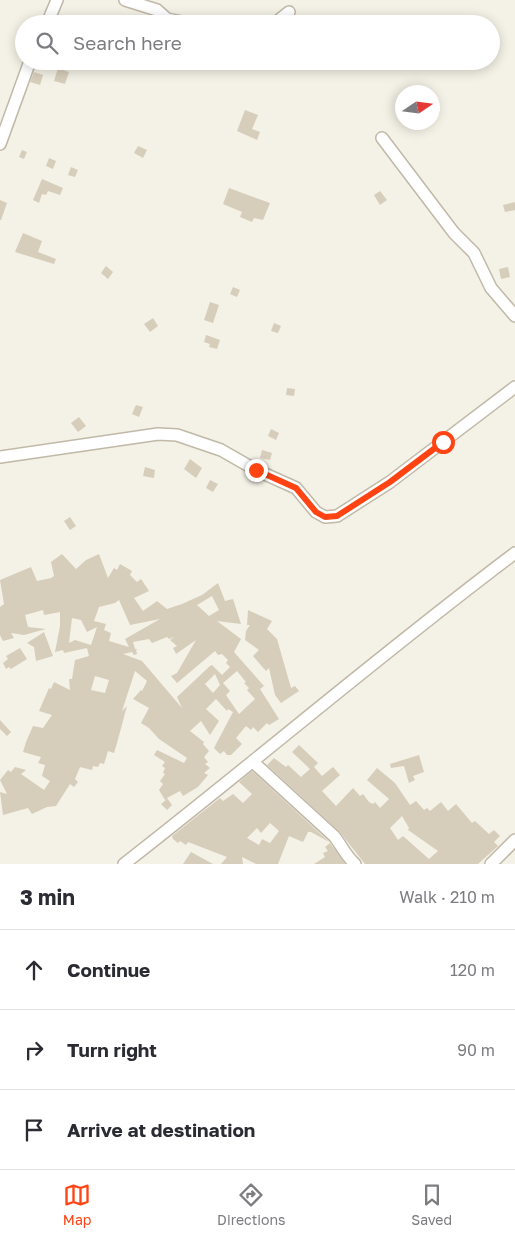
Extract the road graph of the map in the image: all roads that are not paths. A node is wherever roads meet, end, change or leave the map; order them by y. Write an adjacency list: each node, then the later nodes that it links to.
1 (57, 0): 4 (street)
2 (125, 0): 5 (street)
3 (289, 12): 6 (street)
4 (51, 15)
5 (160, 15)
6 (285, 15)
7 (27, 70): 9 (street)
8 (382, 138): 10 (street)
9 (0, 144)
10 (515, 316)
11 (515, 387): 12 (street)
12 (0, 457)
13 (515, 553): 14 (street)
14 (253, 762): 16 (street); 17 (street)
15 (515, 840): 18 (street)
16 (124, 864)
17 (355, 864)
18 (491, 864)

